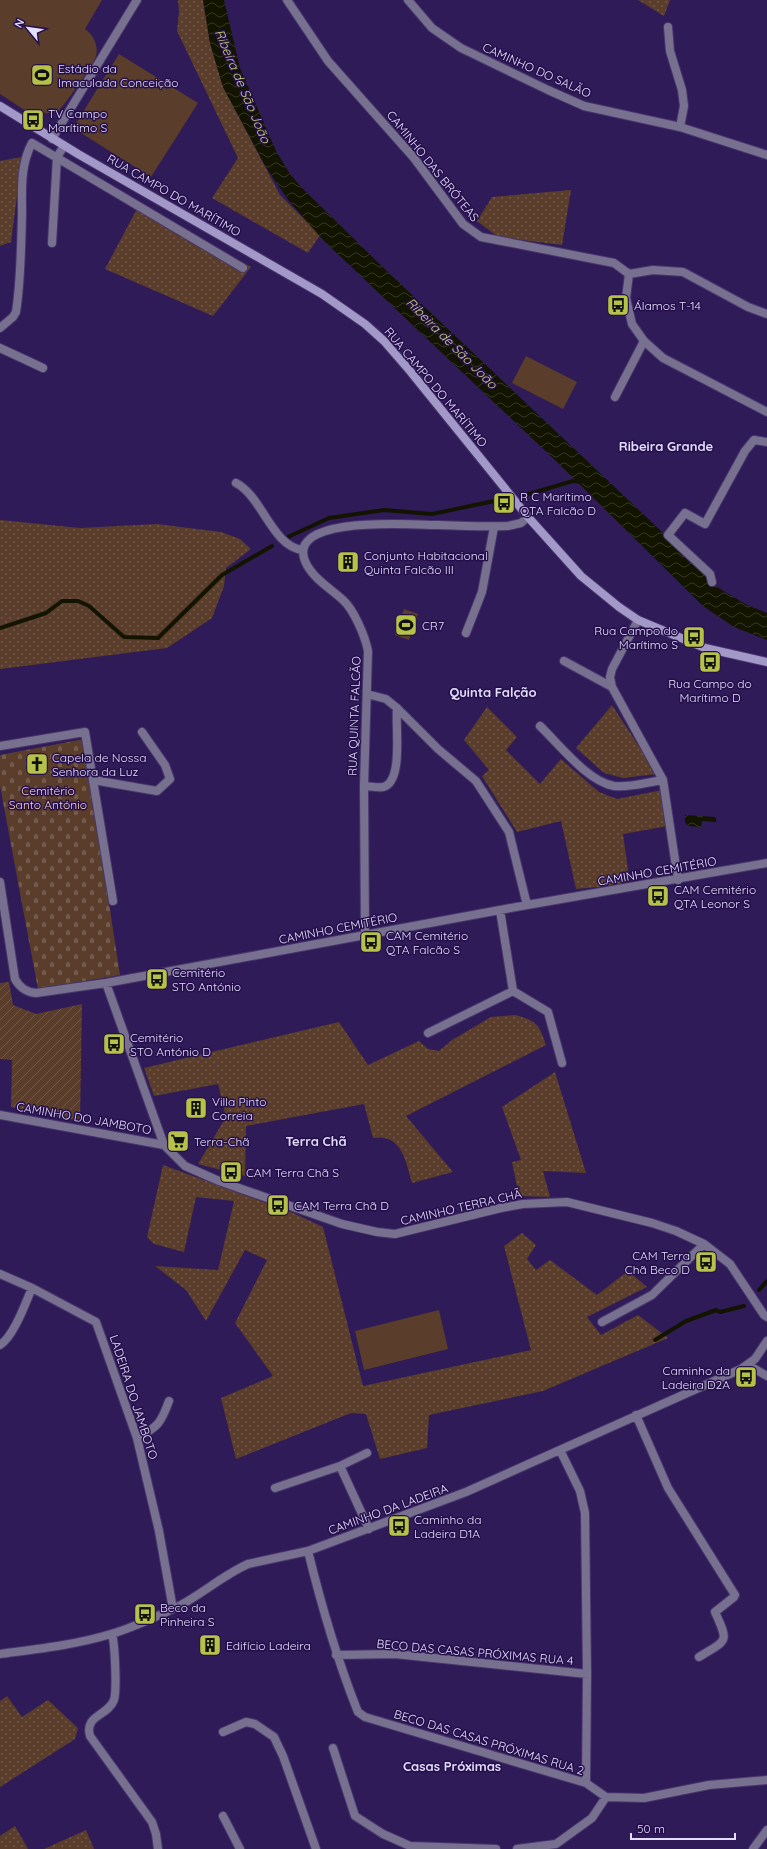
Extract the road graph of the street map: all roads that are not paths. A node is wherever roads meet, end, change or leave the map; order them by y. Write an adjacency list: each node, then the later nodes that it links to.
1 (137, 0): 7 (street)
2 (287, 0): 13 (street, CAMINHO DAS BRÓTEAS)
3 (408, 0): 6 (street, CAMINHO DO SALÃO)
4 (668, 27): 6 (street)
5 (0, 106): 7 (main road, RUA CAMPO DO MARÍTIMO)
6 (680, 127): 9 (street, CAMINHO DO SALÃO)
7 (52, 139): 8 (main road, RUA CAMPO DO MARÍTIMO)
8 (64, 146): 10 (street); 23 (main road, RUA CAMPO DO MARÍTIMO)
9 (767, 155)
10 (57, 157): 11 (street); 12 (street); 15 (street)
11 (52, 243)
12 (243, 268)
13 (629, 274): 14 (street); 16 (street)
14 (767, 314)
15 (0, 328)
16 (644, 341): 19 (street); 20 (street)
17 (0, 348): 18 (street)
18 (42, 368)
19 (615, 397)
20 (767, 412)
21 (767, 442): 26 (street)
22 (236, 483): 25 (street)
23 (528, 517): 24 (street); 27 (main road, RUA CAMPO DO MARÍTIMO)
24 (494, 527): 25 (street); 28 (street)
25 (303, 550): 32 (street, RUA QUINTA FALCÃO)
26 (712, 582)
27 (638, 620): 30 (main road, RUA CAMPO DO MARÍTIMO); 31 (street)
28 (466, 633)
29 (564, 661): 31 (street)
30 (767, 662)
31 (612, 687): 38 (street)
32 (367, 694): 33 (street); 39 (street, RUA QUINTA FALCÃO)
33 (397, 708): 39 (street, RUA QUINTA FALCÃO); 44 (street)
34 (540, 726): 38 (street)
35 (142, 732): 37 (street)
36 (0, 746): 37 (street)
37 (93, 780): 43 (street)
38 (663, 780): 41 (street)
39 (364, 786): 46 (street, RUA QUINTA FALCÃO)
40 (767, 863): 41 (street, CAMINHO CEMITÉRIO)
41 (678, 880): 44 (street, CAMINHO CEMITÉRIO)
42 (0, 882): 47 (street, CAMINHO CEMITÉRIO)
43 (112, 901)
44 (527, 905): 45 (street, CAMINHO CEMITÉRIO)
45 (500, 910): 46 (street, CAMINHO CEMITÉRIO); 48 (street)
46 (365, 934): 47 (street, CAMINHO CEMITÉRIO)
47 (106, 983): 52 (street)
48 (513, 991): 49 (street); 50 (street)
49 (428, 1033)
50 (562, 1063)
51 (0, 1115): 52 (street, CAMINHO DO JAMBOTO)
52 (164, 1145): 53 (street, CAMINHO TERRA CHÃ)
53 (704, 1244): 56 (street, CAMINHO TERRA CHÃ); 57 (street)
54 (0, 1274): 55 (street, LADEIRA DO JAMBOTO)
55 (32, 1288): 59 (street); 64 (street, LADEIRA DO JAMBOTO)
56 (767, 1317)
57 (602, 1322)
58 (767, 1341): 60 (street, CAMINHO DA LADEIRA)
59 (0, 1345)
60 (748, 1365): 61 (street); 63 (street, CAMINHO DA LADEIRA)
61 (767, 1376)
62 (169, 1400): 64 (street)
63 (636, 1415): 65 (street, CAMINHO DA LADEIRA); 75 (street)
64 (137, 1438): 71 (street, LADEIRA DO JAMBOTO)
65 (560, 1450): 69 (street, CAMINHO DA LADEIRA); 76 (street)
66 (367, 1453): 67 (street)
67 (340, 1466): 68 (street); 69 (street)
68 (274, 1488)
69 (368, 1529): 70 (street, CAMINHO DA LADEIRA)
70 (308, 1551): 71 (street, CAMINHO DA LADEIRA); 74 (street, BECO DAS CASAS PRÓXIMAS RUA 2)
71 (173, 1609): 72 (street, CAMINHO DA LADEIRA)
72 (112, 1634): 73 (street, CAMINHO DA LADEIRA); 84 (street)
73 (0, 1654)
74 (336, 1655): 76 (street, BECO DAS CASAS PRÓXIMAS RUA 4); 80 (street, BECO DAS CASAS PRÓXIMAS RUA 2)
75 (699, 1657)
76 (587, 1674): 80 (street)
77 (223, 1732): 86 (street)
78 (333, 1748): 87 (street)
79 (767, 1780): 81 (street)
80 (586, 1783): 81 (street, BECO DAS CASAS PRÓXIMAS RUA 2)
81 (606, 1797): 88 (street)
82 (223, 1816): 85 (street)
83 (767, 1830): 89 (street)
84 (158, 1849)
85 (240, 1849)
86 (316, 1849)
87 (496, 1849)
88 (517, 1849)
89 (753, 1849)

